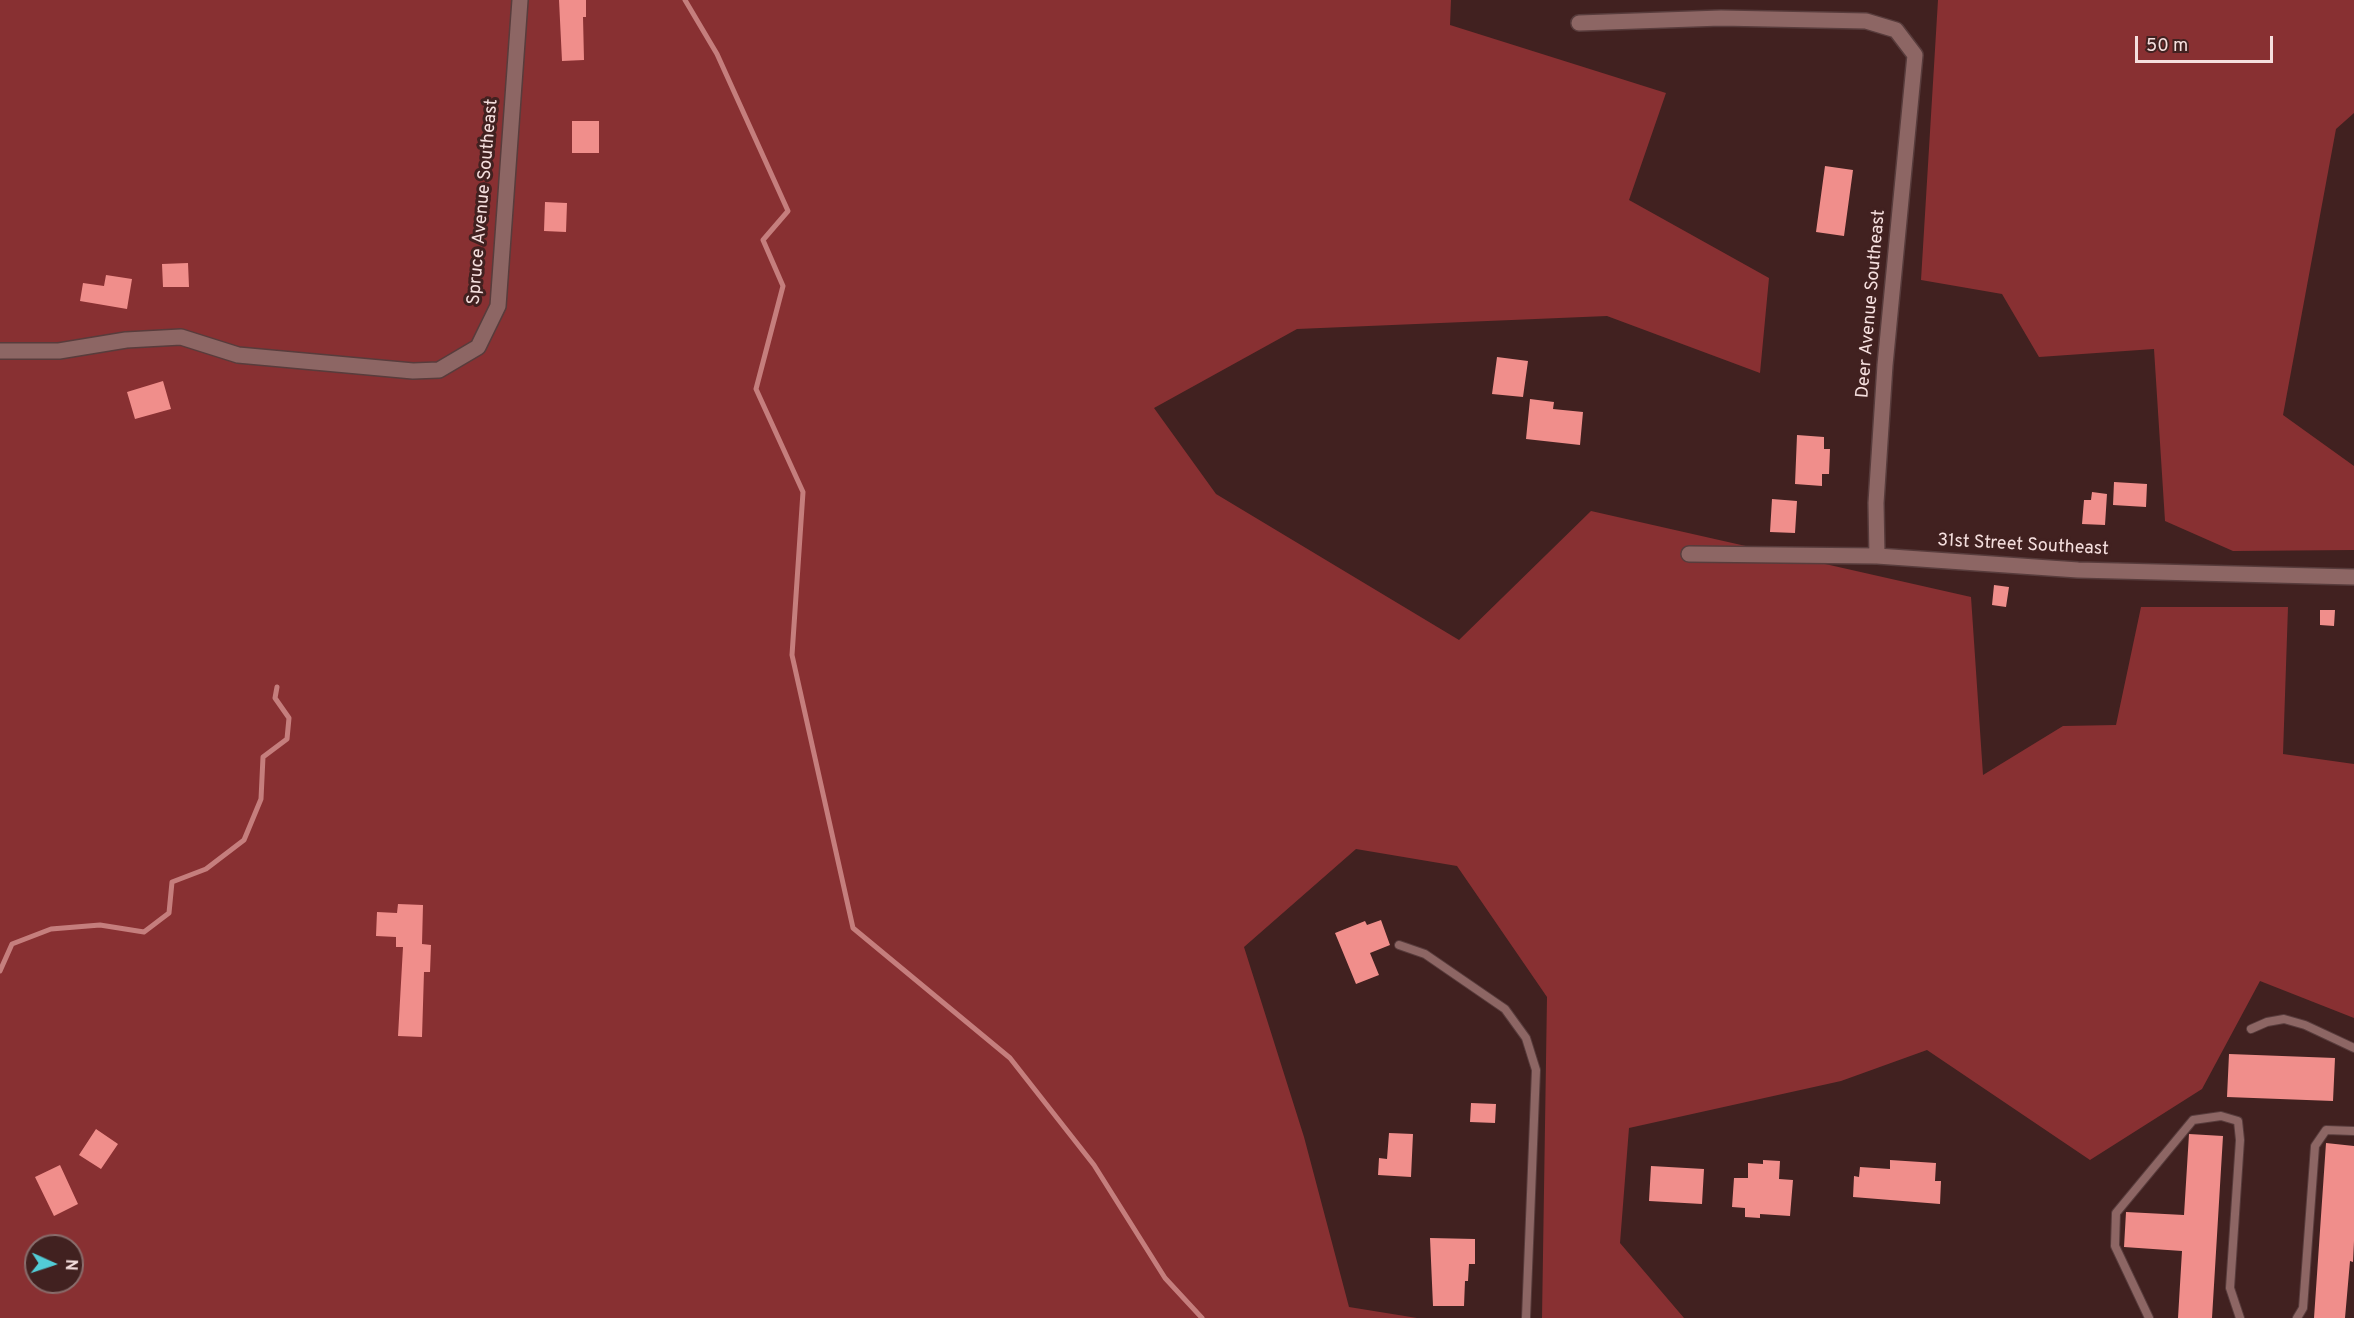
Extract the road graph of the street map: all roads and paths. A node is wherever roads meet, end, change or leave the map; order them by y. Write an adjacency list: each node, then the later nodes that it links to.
1 (520, 0): 3 (street, Spruce Avenue Southeast)
2 (1578, 23): 5 (street, Deer Avenue Southeast)
3 (0, 351)
4 (1689, 554): 5 (street, 31st Street Southeast)
5 (1877, 556): 6 (street, 31st Street Southeast)
6 (2354, 577)
7 (1399, 945): 11 (lane)
8 (2251, 1029): 9 (lane)
9 (2354, 1048)
10 (2354, 1131): 14 (lane)
11 (1526, 1318)
12 (2149, 1318): 13 (lane)
13 (2240, 1318)
14 (2297, 1318)

